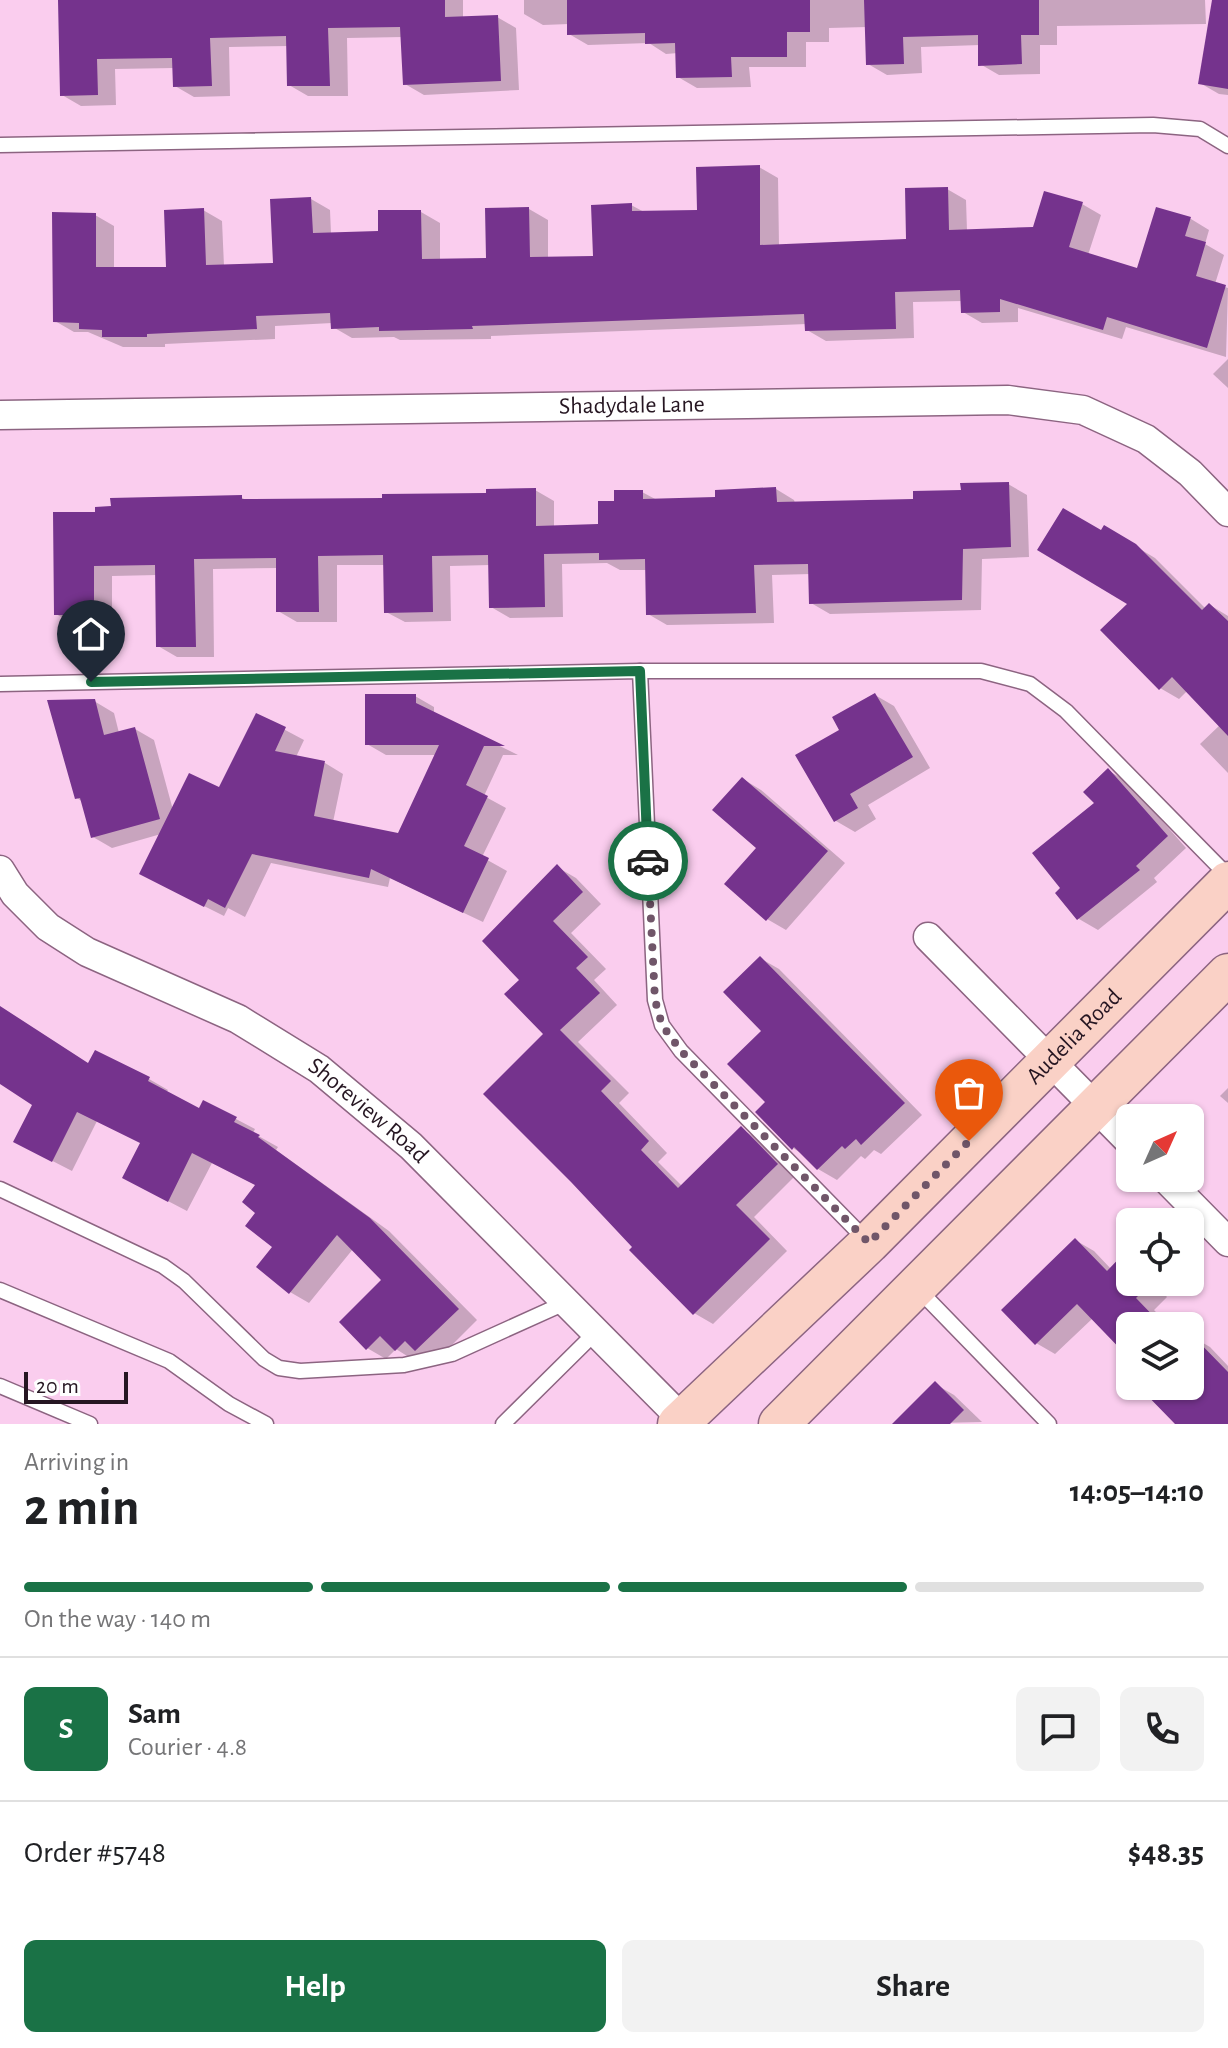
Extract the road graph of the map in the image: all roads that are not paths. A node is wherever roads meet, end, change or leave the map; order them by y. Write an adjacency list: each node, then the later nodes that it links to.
1 (0, 145): 2 (lane)
2 (1228, 146)
3 (0, 415): 4 (street, Shadydale Lane)
4 (1228, 512)
5 (640, 671): 6 (lane); 8 (lane); 17 (lane)
6 (0, 684)
7 (0, 870): 20 (street, Shoreview Road)
8 (1228, 879): 11 (main road, Audelia Road)
9 (928, 937): 11 (street)
10 (1228, 974): 12 (main road)
11 (1050, 1060): 12 (street); 17 (main road, Audelia Road)
12 (1094, 1106): 13 (street); 18 (main road)
13 (1116, 1128)
14 (0, 1189): 20 (lane)
15 (1179, 1192): 16 (street)
16 (1228, 1242)
17 (869, 1243): 23 (main road, Audelia Road)
18 (917, 1288): 27 (main road); 28 (lane)
19 (0, 1290): 25 (lane)
20 (567, 1302): 21 (street, Shoreview Road)
21 (596, 1332): 23 (street, Shoreview Road); 26 (lane)
22 (0, 1386): 24 (lane)
23 (682, 1423)
24 (90, 1424)
25 (266, 1424)
26 (503, 1424)
27 (779, 1424)
28 (1049, 1424)

